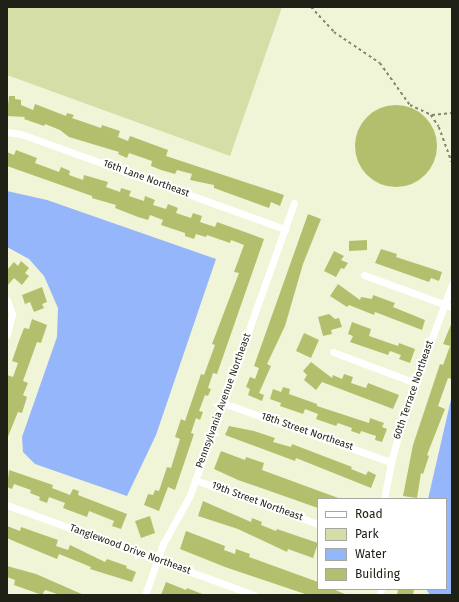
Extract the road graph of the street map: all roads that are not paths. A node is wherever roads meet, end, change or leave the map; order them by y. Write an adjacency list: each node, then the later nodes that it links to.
1 (7, 132): 3 (street, 16th Lane Northeast)
2 (294, 203): 3 (street, Pennsylvania Avenue Northeast)
3 (285, 229): 12 (street, Pennsylvania Avenue Northeast)
4 (364, 275): 7 (street)
5 (452, 284): 7 (street, 60th Terrace Northeast)
6 (7, 300): 9 (street)
7 (444, 304): 8 (street); 11 (street, 60th Terrace Northeast)
8 (452, 307)
9 (7, 334)
10 (333, 352): 11 (street)
11 (416, 383): 13 (street, 60th Terrace Northeast)
12 (223, 403): 13 (street, 18th Street Northeast); 14 (street, Pennsylvania Avenue Northeast)
13 (391, 462): 15 (street, 60th Terrace Northeast)
14 (195, 480): 17 (street, 19th Street Northeast); 18 (street, Pennsylvania Avenue Northeast)
15 (384, 498)
16 (7, 505): 18 (street, Tanglewood Drive Northeast)
17 (317, 524)
18 (158, 560): 19 (street, Pennsylvania Avenue Northeast); 20 (street, Tanglewood Drive Northeast)
19 (145, 595)
20 (254, 595)

